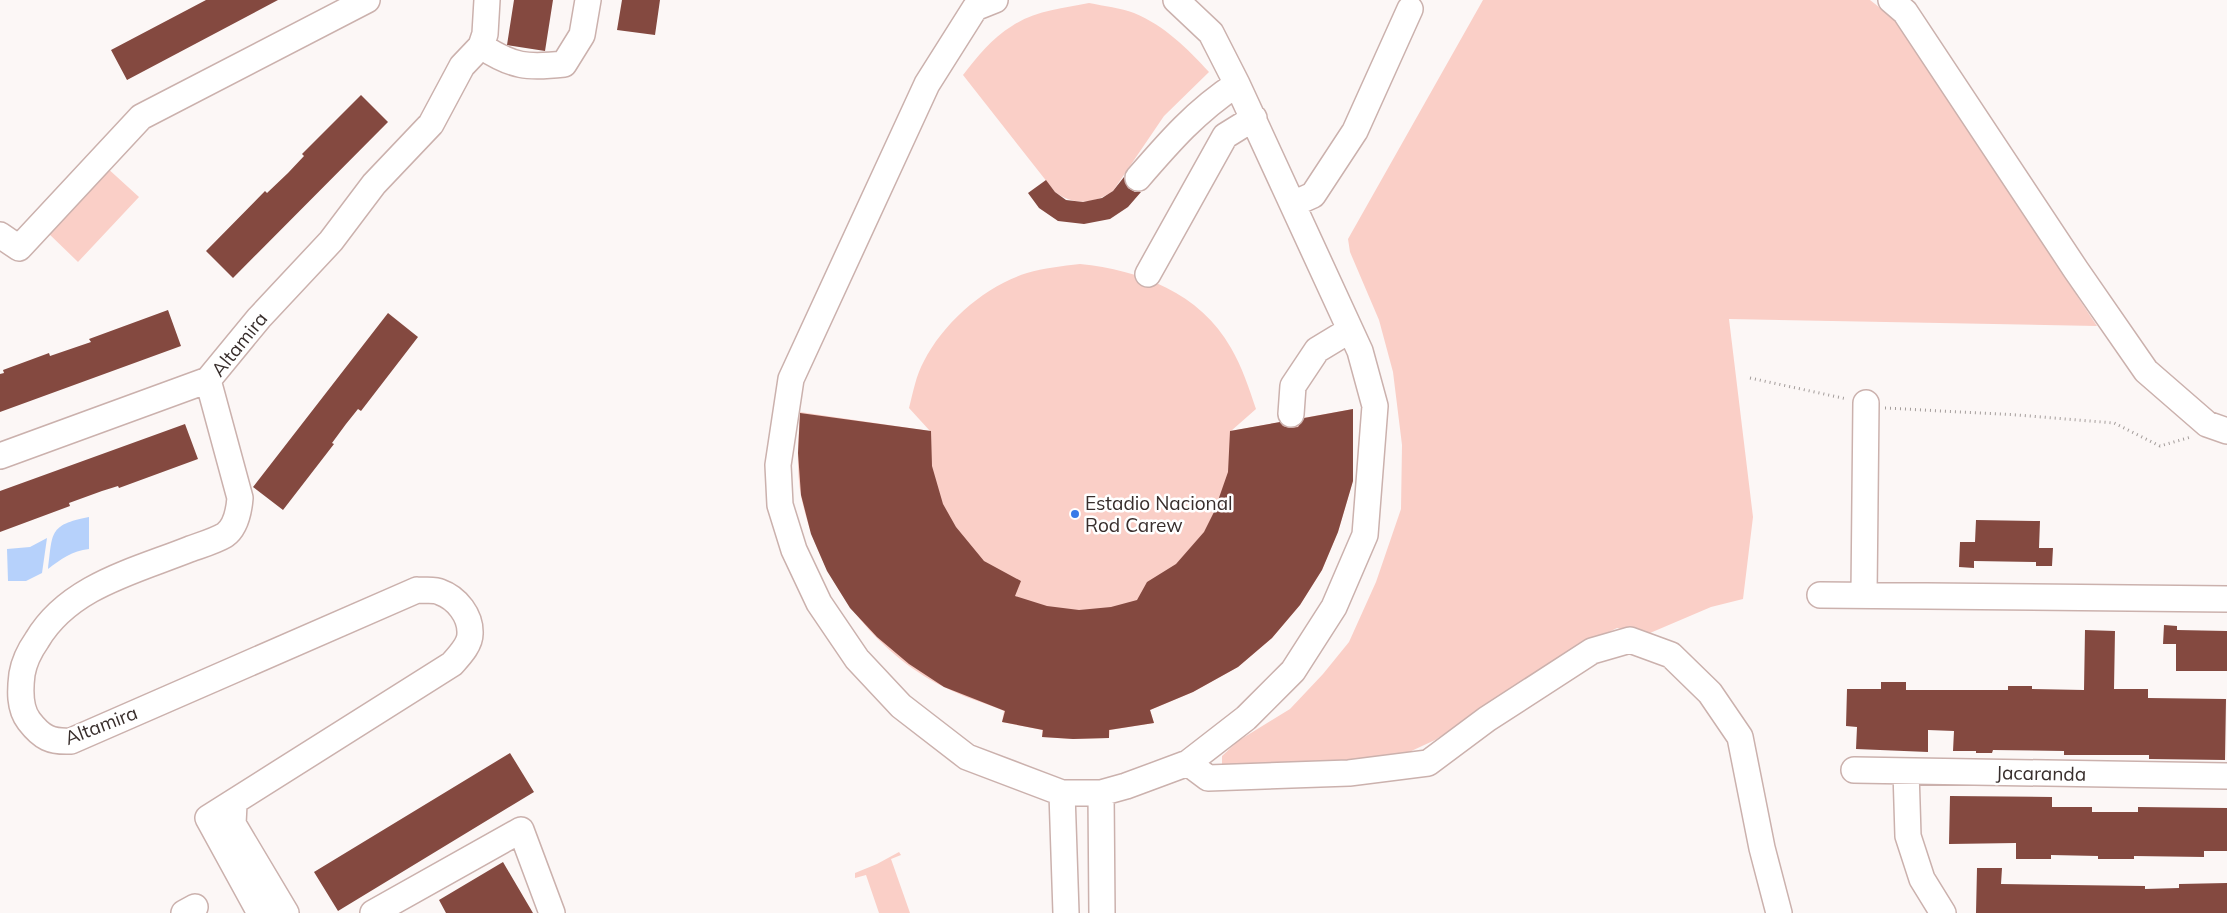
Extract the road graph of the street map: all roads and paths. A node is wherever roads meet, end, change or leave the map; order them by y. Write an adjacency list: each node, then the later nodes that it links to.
1 (367, 0): 13 (street)
2 (487, 0): 8 (street)
3 (588, 0): 8 (street)
4 (995, 0): 29 (street)
5 (1176, 0): 9 (street)
6 (1891, 0): 20 (street)
7 (1410, 9): 12 (street)
8 (481, 46): 17 (street, Altamira)
9 (1238, 84): 10 (street); 11 (street)
10 (1254, 118): 12 (street); 14 (street)
11 (1138, 178)
12 (1293, 204): 15 (street)
13 (0, 236)
14 (1148, 274)
15 (1350, 330): 19 (street); 25 (street)
16 (1750, 378): 18 (path)
17 (208, 380): 21 (street); 31 (street, Altamira)
18 (1866, 403): 20 (path); 23 (street)
19 (1291, 414)
20 (2217, 428)
21 (0, 456)
22 (1820, 595): 23 (street)
23 (1864, 595): 24 (street)
24 (2227, 599)
25 (1188, 763): 30 (street); 38 (street)
26 (1854, 770): 27 (street, Jacaranda)
27 (1906, 771): 28 (street, Jacaranda); 39 (street)
28 (2227, 776)
29 (1062, 793): 30 (street); 36 (street)
30 (1100, 793): 37 (street)
31 (234, 804): 32 (street, Altamira); 33 (street)
32 (260, 913)
33 (286, 913)
34 (373, 913): 35 (street)
35 (552, 913)
36 (1066, 913)
37 (1102, 913)
38 (1779, 913)
39 (1942, 913)

